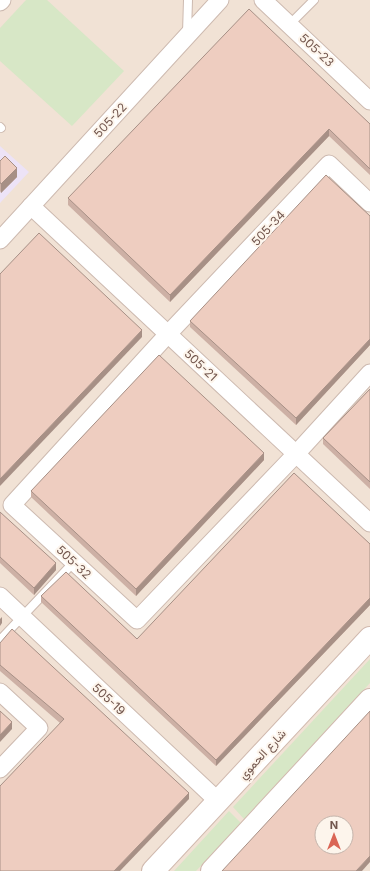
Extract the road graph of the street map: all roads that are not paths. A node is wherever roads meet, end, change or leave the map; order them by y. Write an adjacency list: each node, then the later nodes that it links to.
1 (2, 0): 6 (street)
2 (188, 0): 8 (lane)
3 (220, 0): 8 (street, 505-22)
4 (263, 0): 7 (street, 505-23)
5 (314, 0): 7 (lane)
6 (0, 2)
7 (289, 25): 9 (street, 505-23)
8 (186, 37): 11 (street, 505-22)
9 (370, 101)
10 (370, 203): 13 (street, 505-34)
11 (31, 206): 12 (street, 505-22); 13 (street, 505-21)
12 (0, 240)
13 (168, 334): 15 (street, 505-21); 17 (street, 505-32)
14 (370, 373): 15 (street)
15 (296, 454): 16 (street, 505-21); 17 (street, 505-32)
16 (370, 523)
17 (74, 562): 19 (lane)
18 (0, 596): 19 (street, 505-19)
19 (22, 617): 21 (lane); 25 (street, 505-19)
20 (370, 638): 25 (street, شارع الحموي)
21 (0, 640)
22 (0, 692): 24 (street)
23 (370, 700): 27 (street)
24 (0, 770)
25 (218, 801): 26 (street, شارع الحموي)
26 (153, 871)
27 (212, 871)

